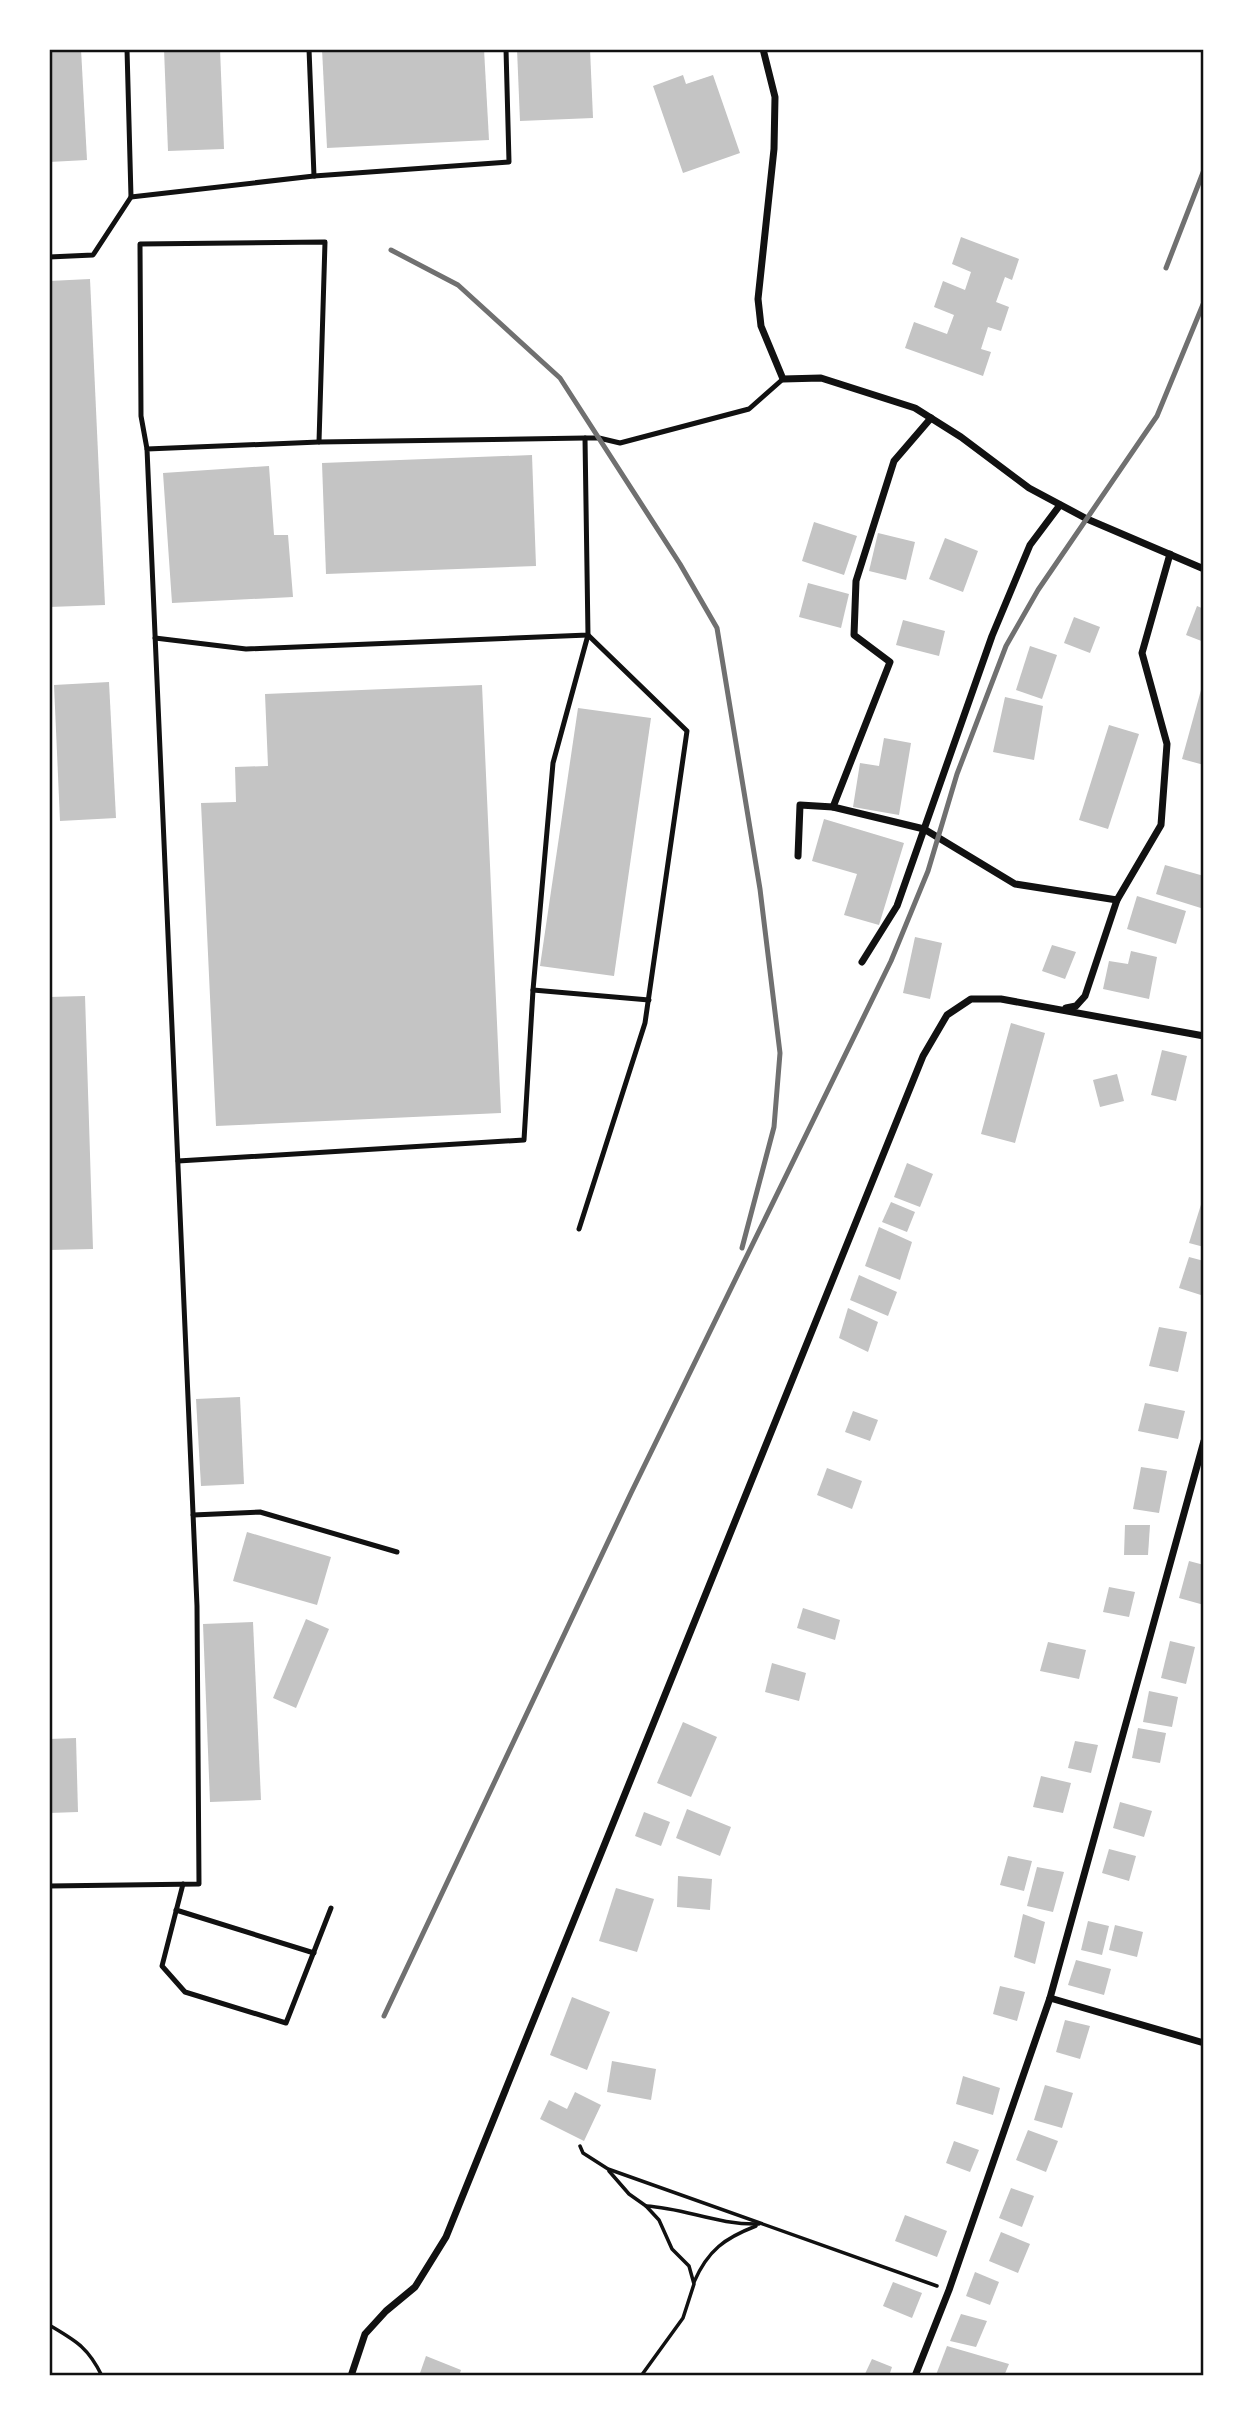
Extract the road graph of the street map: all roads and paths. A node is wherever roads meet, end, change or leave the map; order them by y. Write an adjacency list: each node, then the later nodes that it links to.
1 (127, 49): 6 (lane)
2 (309, 49): 5 (lane)
3 (506, 49): 5 (lane)
4 (763, 49): 8 (street)
5 (314, 176): 6 (lane)
6 (131, 197): 7 (lane)
7 (49, 257)
8 (783, 379): 9 (street); 10 (lane)
9 (931, 418): 13 (street); 18 (street)
10 (585, 438): 11 (lane); 16 (lane)
11 (319, 442): 12 (lane); 12 (lane)
12 (147, 449): 17 (lane)
13 (1060, 505): 14 (street); 19 (street)
14 (1170, 554): 15 (street); 21 (street)
15 (1204, 569)
16 (588, 635): 17 (lane); 23 (lane); 24 (lane)
17 (155, 638): 27 (lane)
18 (833, 807): 19 (street); 20 (street)
19 (924, 829): 21 (street); 22 (street)
20 (798, 856)
21 (1117, 900): 25 (street)
22 (862, 962)
23 (533, 990): 24 (lane); 27 (lane)
24 (649, 1000): 28 (lane)
25 (1062, 1009): 26 (street); 47 (street)
26 (1204, 1036)
27 (178, 1161): 30 (lane)
28 (579, 1229)
29 (1204, 1441): 37 (street)
30 (193, 1515): 31 (lane); 32 (lane)
31 (397, 1552)
32 (183, 1884): 33 (lane); 35 (lane)
33 (49, 1886)
34 (331, 1908): 36 (lane)
35 (176, 1910): 36 (lane); 36 (lane)
36 (314, 1953)
37 (1050, 1998): 38 (street); 44 (street)
38 (1204, 2043)
39 (580, 2146): 40 (path)
40 (608, 2169): 41 (path); 42 (path)
41 (646, 2206): 42 (path); 43 (path)
42 (761, 2224): 43 (path); 44 (path)
43 (694, 2284): 48 (path)
44 (949, 2290): 49 (street)
45 (49, 2325): 46 (path)
46 (102, 2376)
47 (351, 2376)
48 (641, 2376)
49 (915, 2376)

